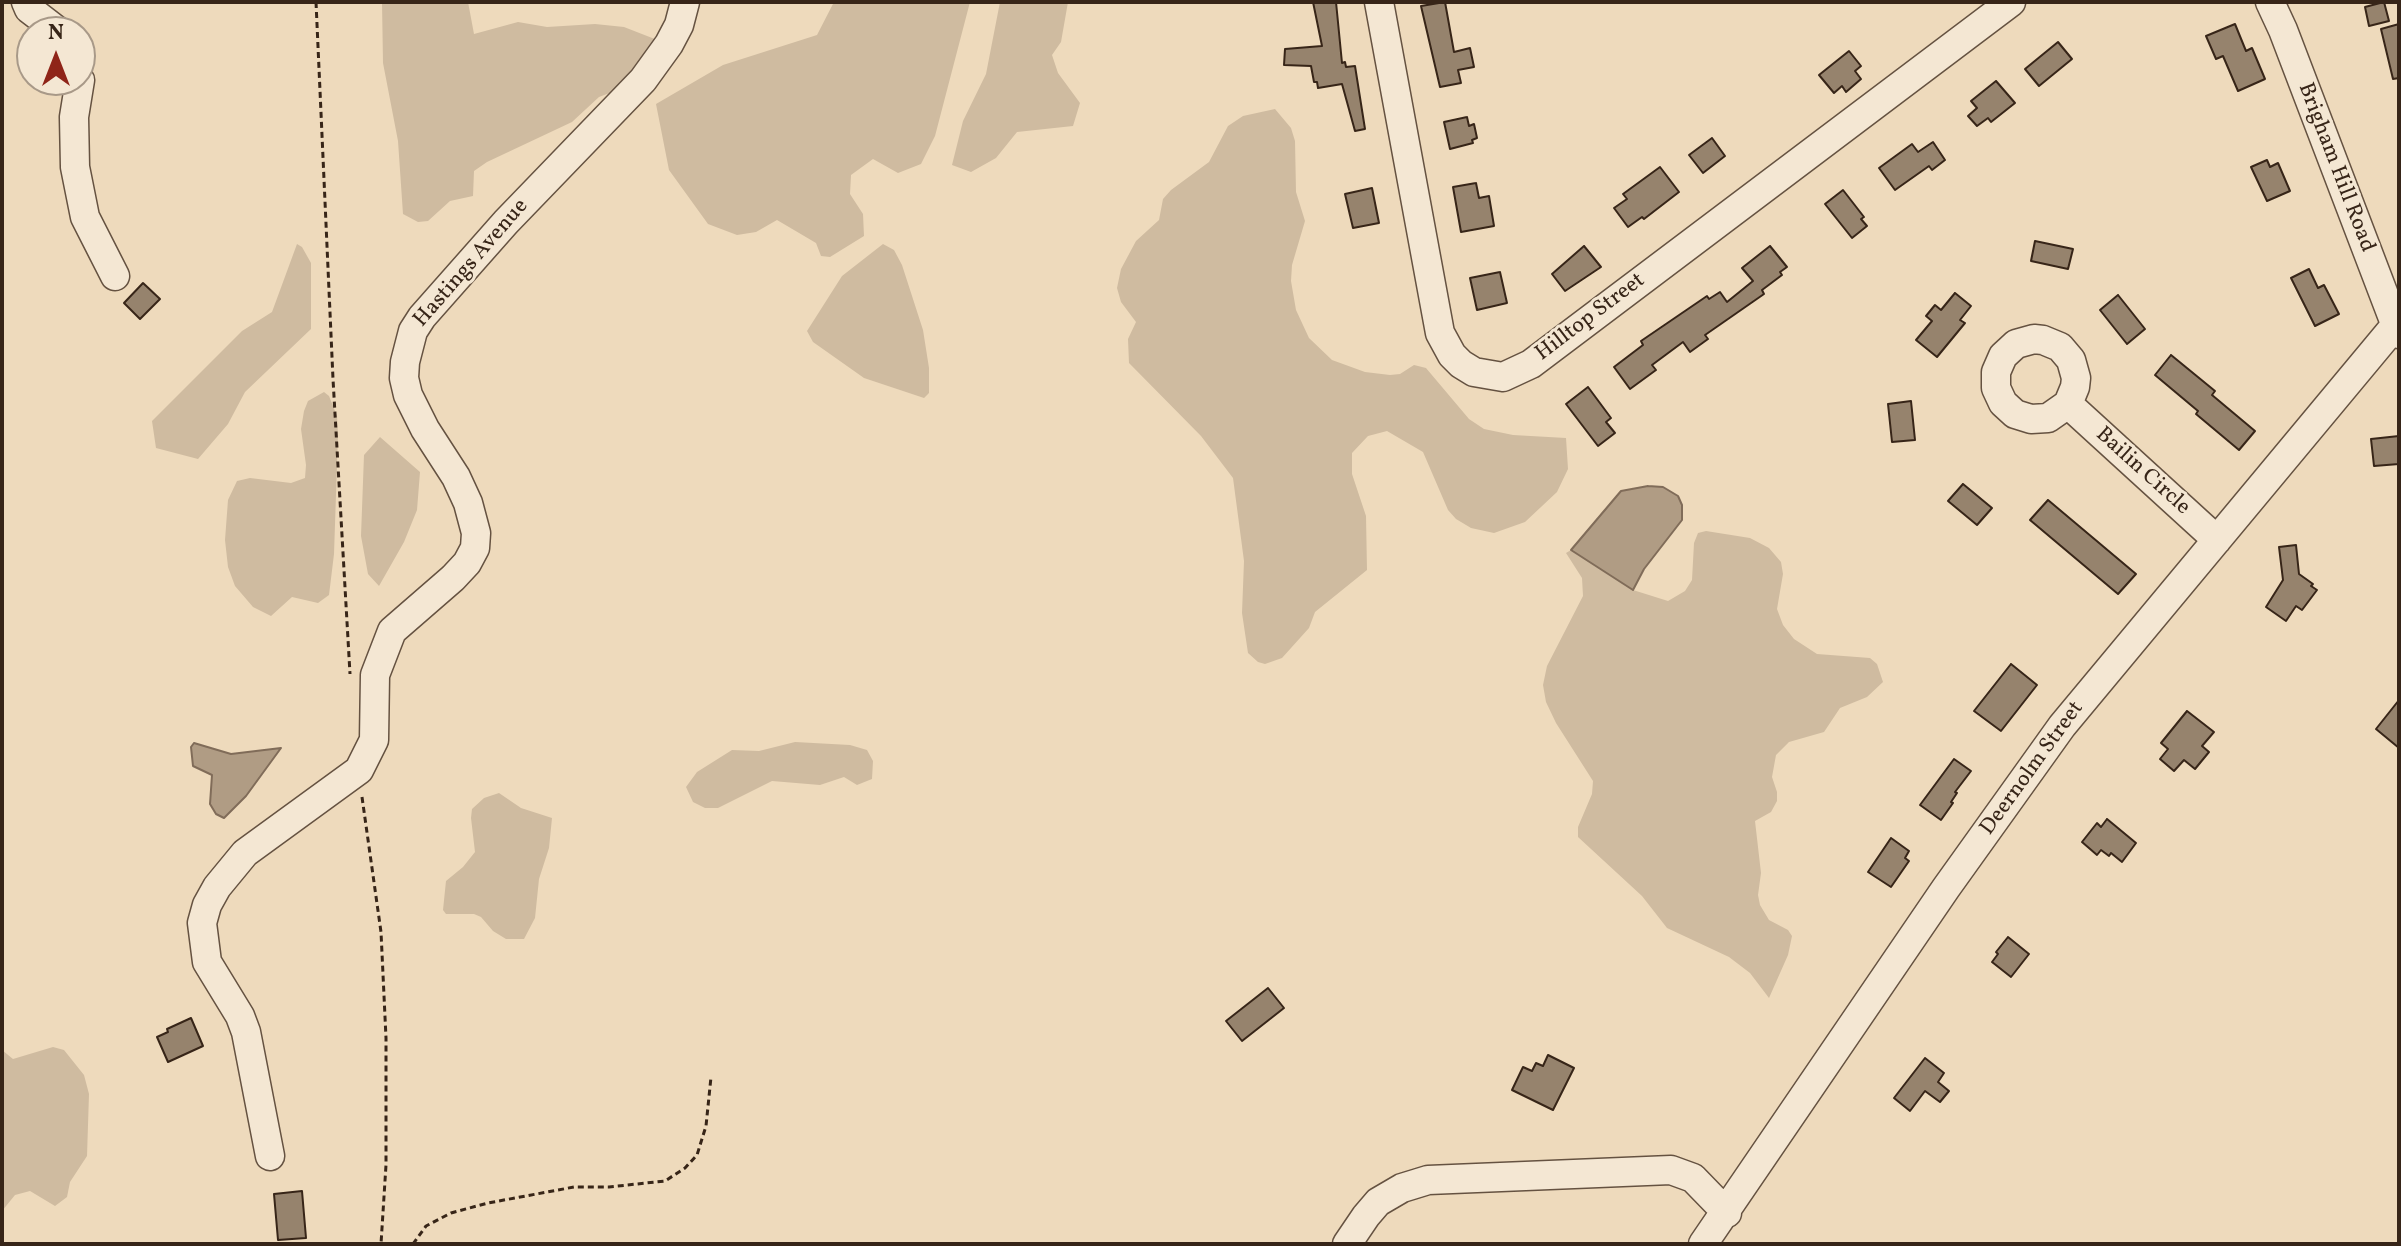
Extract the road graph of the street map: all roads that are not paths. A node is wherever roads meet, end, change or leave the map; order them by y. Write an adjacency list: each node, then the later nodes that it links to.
1 (685, 2): 10 (street, Hastings Avenue)
2 (1379, 2): 3 (street, Hilltop Street)
3 (2011, 2)
4 (2270, 2): 7 (street, Brigham Hill Road)
5 (77, 96): 6 (street)
6 (115, 276)
7 (2398, 327): 9 (street, Deernolm Street)
8 (2068, 404): 9 (street, Bailin Circle)
9 (2217, 540): 11 (street, Deernolm Street)
10 (270, 1156)
11 (1727, 1213): 12 (street); 13 (street, Deernolm Street)
12 (1347, 1244)
13 (1703, 1244)

